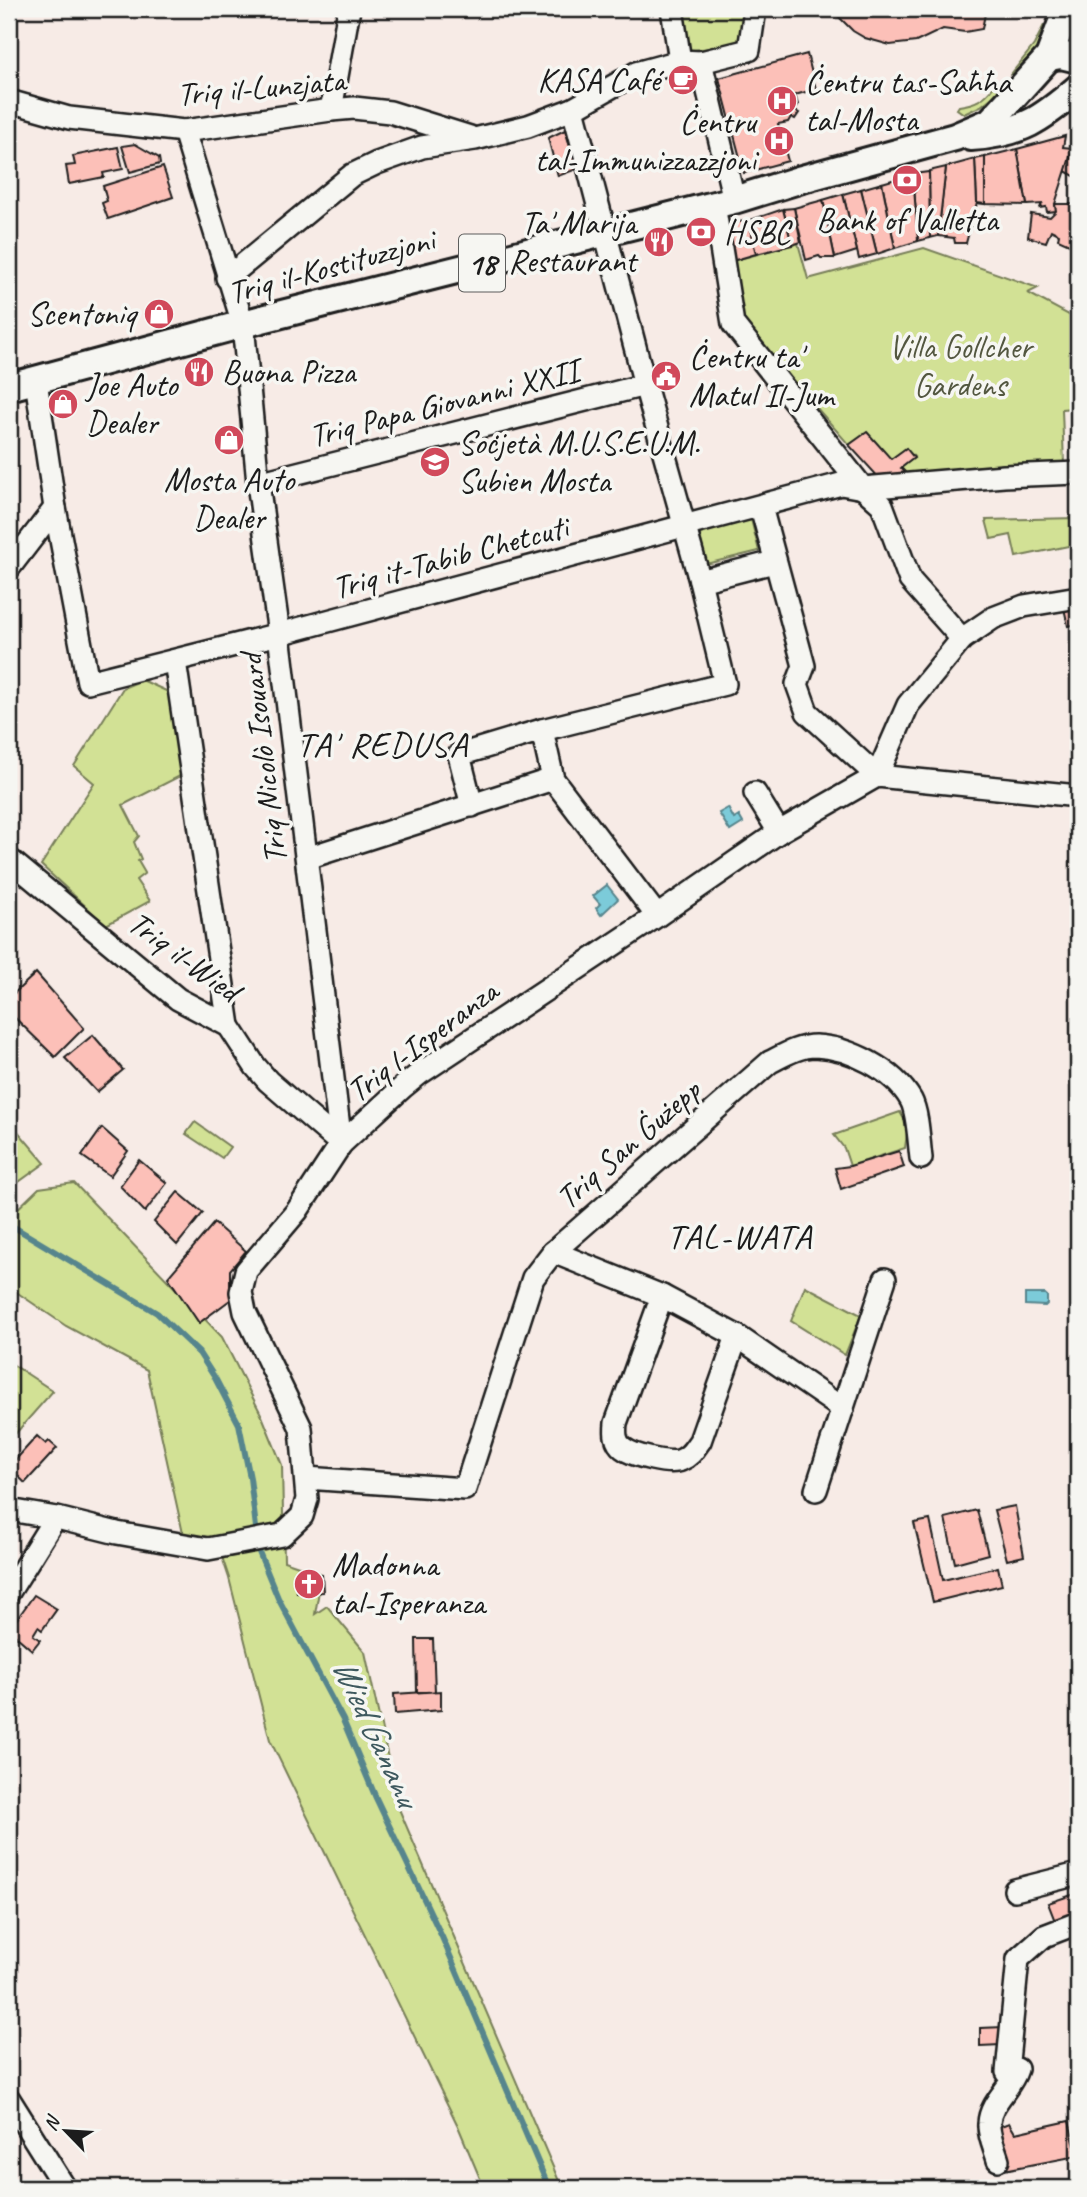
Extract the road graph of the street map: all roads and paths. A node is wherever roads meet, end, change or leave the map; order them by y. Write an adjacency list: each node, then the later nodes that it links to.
1 (349, 9): 12 (street)
2 (672, 9): 7 (street)
3 (755, 9): 8 (street)
4 (1067, 9): 5 (main road, 18)
5 (1049, 57): 6 (main road); 14 (main road, 18)
6 (1078, 60)
7 (680, 61): 8 (street); 11 (street)
8 (701, 62): 16 (street)
9 (1078, 88): 14 (main road, 18)
10 (9, 101): 13 (street, Triq il-Lunzjata)
11 (573, 109): 15 (street); 17 (street)
12 (331, 110): 13 (street, Triq il-Lunzjata); 15 (street, Triq il-Lunzjata)
13 (184, 131): 18 (street, Triq Nicolò Isouard)
14 (955, 137): 16 (main road, Triq il-Kostituzzjoni / 18)
15 (475, 139): 18 (street)
16 (724, 202): 17 (main road, Triq il-Kostituzzjoni / 18); 25 (street)
17 (606, 232): 19 (main road, Triq il-Kostituzzjoni / 18); 21 (street)
18 (228, 278): 19 (street, Triq Nicolò Isouard)
19 (243, 324): 20 (main road, Triq il-Kostituzzjoni / 18); 24 (street, Triq Nicolò Isouard)
20 (36, 381): 22 (main road, Triq il-Kostituzzjoni / 18); 27 (street)
21 (645, 385): 24 (street, Triq Papa Giovanni XXII); 28 (street)
22 (9, 387)
23 (1078, 473): 25 (street, Triq it-Tabib Chetcuti)
24 (258, 483): 33 (street, Triq Nicolò Isouard)
25 (863, 488): 26 (street, Triq it-Tabib Chetcuti); 34 (street)
26 (761, 507): 28 (street, Triq it-Tabib Chetcuti); 29 (street)
27 (55, 508): 30 (street); 35 (street, Triq it-Tabib Chetcuti)
28 (685, 527): 31 (street); 33 (street, Triq it-Tabib Chetcuti)
29 (775, 562): 31 (street); 37 (street)
30 (9, 568)
31 (700, 580): 36 (street)
32 (1078, 597): 34 (street)
33 (279, 634): 35 (street, Triq it-Tabib Chetcuti); 44 (street, Triq Nicolò Isouard)
34 (962, 639): 37 (street)
35 (175, 661): 46 (street)
36 (542, 730): 38 (street); 41 (street)
37 (877, 776): 40 (street); 42 (street, Triq l-Isperanza)
38 (553, 779): 41 (street); 45 (street)
39 (755, 793): 42 (street)
40 (1078, 796)
41 (472, 806): 44 (street)
42 (779, 832): 45 (street, Triq l-Isperanza)
43 (9, 859): 46 (street, Triq il-Wied)
44 (307, 859): 47 (street, Triq Nicolò Isouard)
45 (657, 916): 47 (street, Triq l-Isperanza)
46 (229, 1026): 47 (street, Triq il-Wied)
47 (341, 1144): 54 (street, Triq l-Isperanza)
48 (921, 1158): 49 (street, Triq San Ġużepp)
49 (554, 1252): 51 (street); 54 (street, Triq San Ġużepp)
50 (885, 1279): 53 (street)
51 (662, 1296): 52 (street); 52 (street)
52 (737, 1336): 53 (street)
53 (843, 1409): 55 (street)
54 (306, 1478): 57 (street, Triq l-Isperanza)
55 (816, 1490)
56 (11, 1512): 57 (street, Triq l-Isperanza)
57 (55, 1518): 58 (street)
58 (9, 1592)
59 (1078, 1874): 60 (street)
60 (1015, 1890)
61 (1078, 1923): 63 (street)
62 (9, 2099): 64 (street)
63 (998, 2160)
64 (65, 2188)

